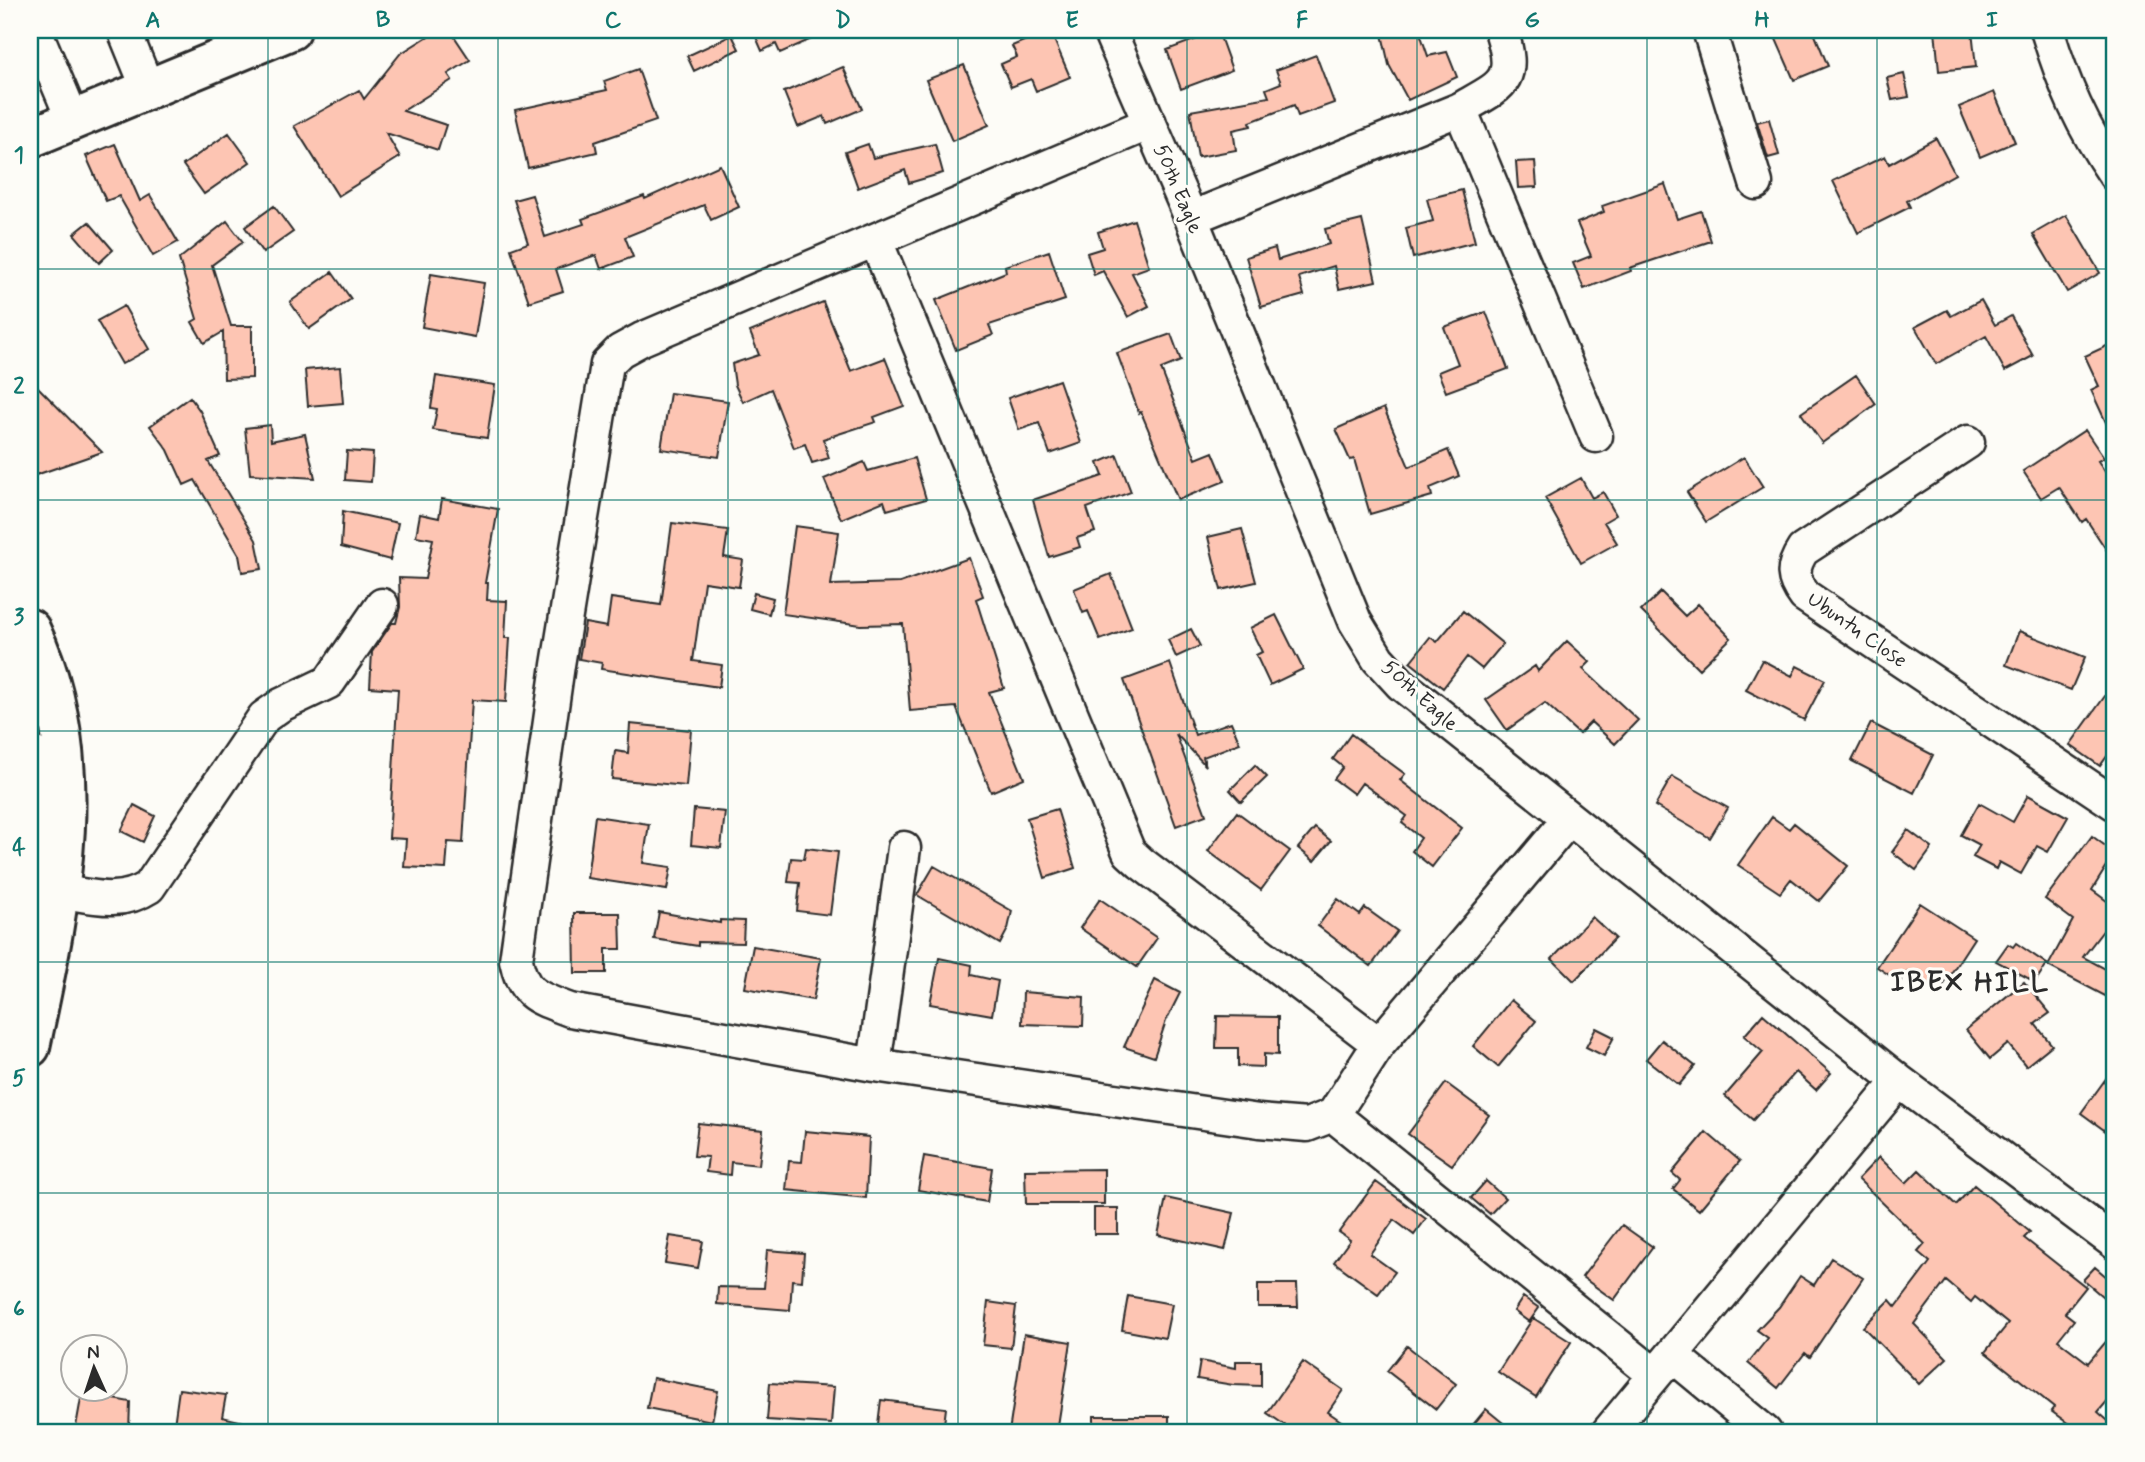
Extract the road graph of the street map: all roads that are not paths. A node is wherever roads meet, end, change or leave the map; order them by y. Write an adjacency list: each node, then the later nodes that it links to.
1 (35, 30): 10 (street)
2 (124, 30): 8 (street)
3 (291, 30): 8 (main road)
4 (1110, 30): 11 (street, 50th Eagle)
5 (1500, 30): 9 (street)
6 (1709, 30): 14 (street)
7 (2047, 30): 13 (street)
8 (148, 89): 10 (main road)
9 (1460, 109): 15 (street); 17 (street)
10 (73, 120): 12 (main road)
11 (1150, 124): 15 (street, 50th Eagle); 16 (street)
12 (30, 138)
13 (2115, 175)
14 (1756, 183)
15 (1191, 218): 23 (street, 50th Eagle)
16 (876, 241): 26 (street); 28 (street)
17 (1596, 436)
18 (1968, 442): 22 (street, Ubuntu Close)
19 (382, 605): 25 (street)
20 (30, 629): 25 (main road)
21 (30, 753): 25 (street)
22 (2115, 804)
23 (1569, 819): 26 (street); 29 (street, 50th Eagle)
24 (904, 848): 28 (street)
25 (44, 890): 27 (main road)
26 (1379, 1044): 30 (street)
27 (30, 1047)
28 (874, 1065): 30 (street)
29 (1899, 1081): 31 (street, 50th Eagle); 32 (street)
30 (1333, 1115): 32 (street)
31 (2115, 1243)
32 (1664, 1366): 33 (street); 34 (street)
33 (1608, 1432)
34 (1765, 1432)

